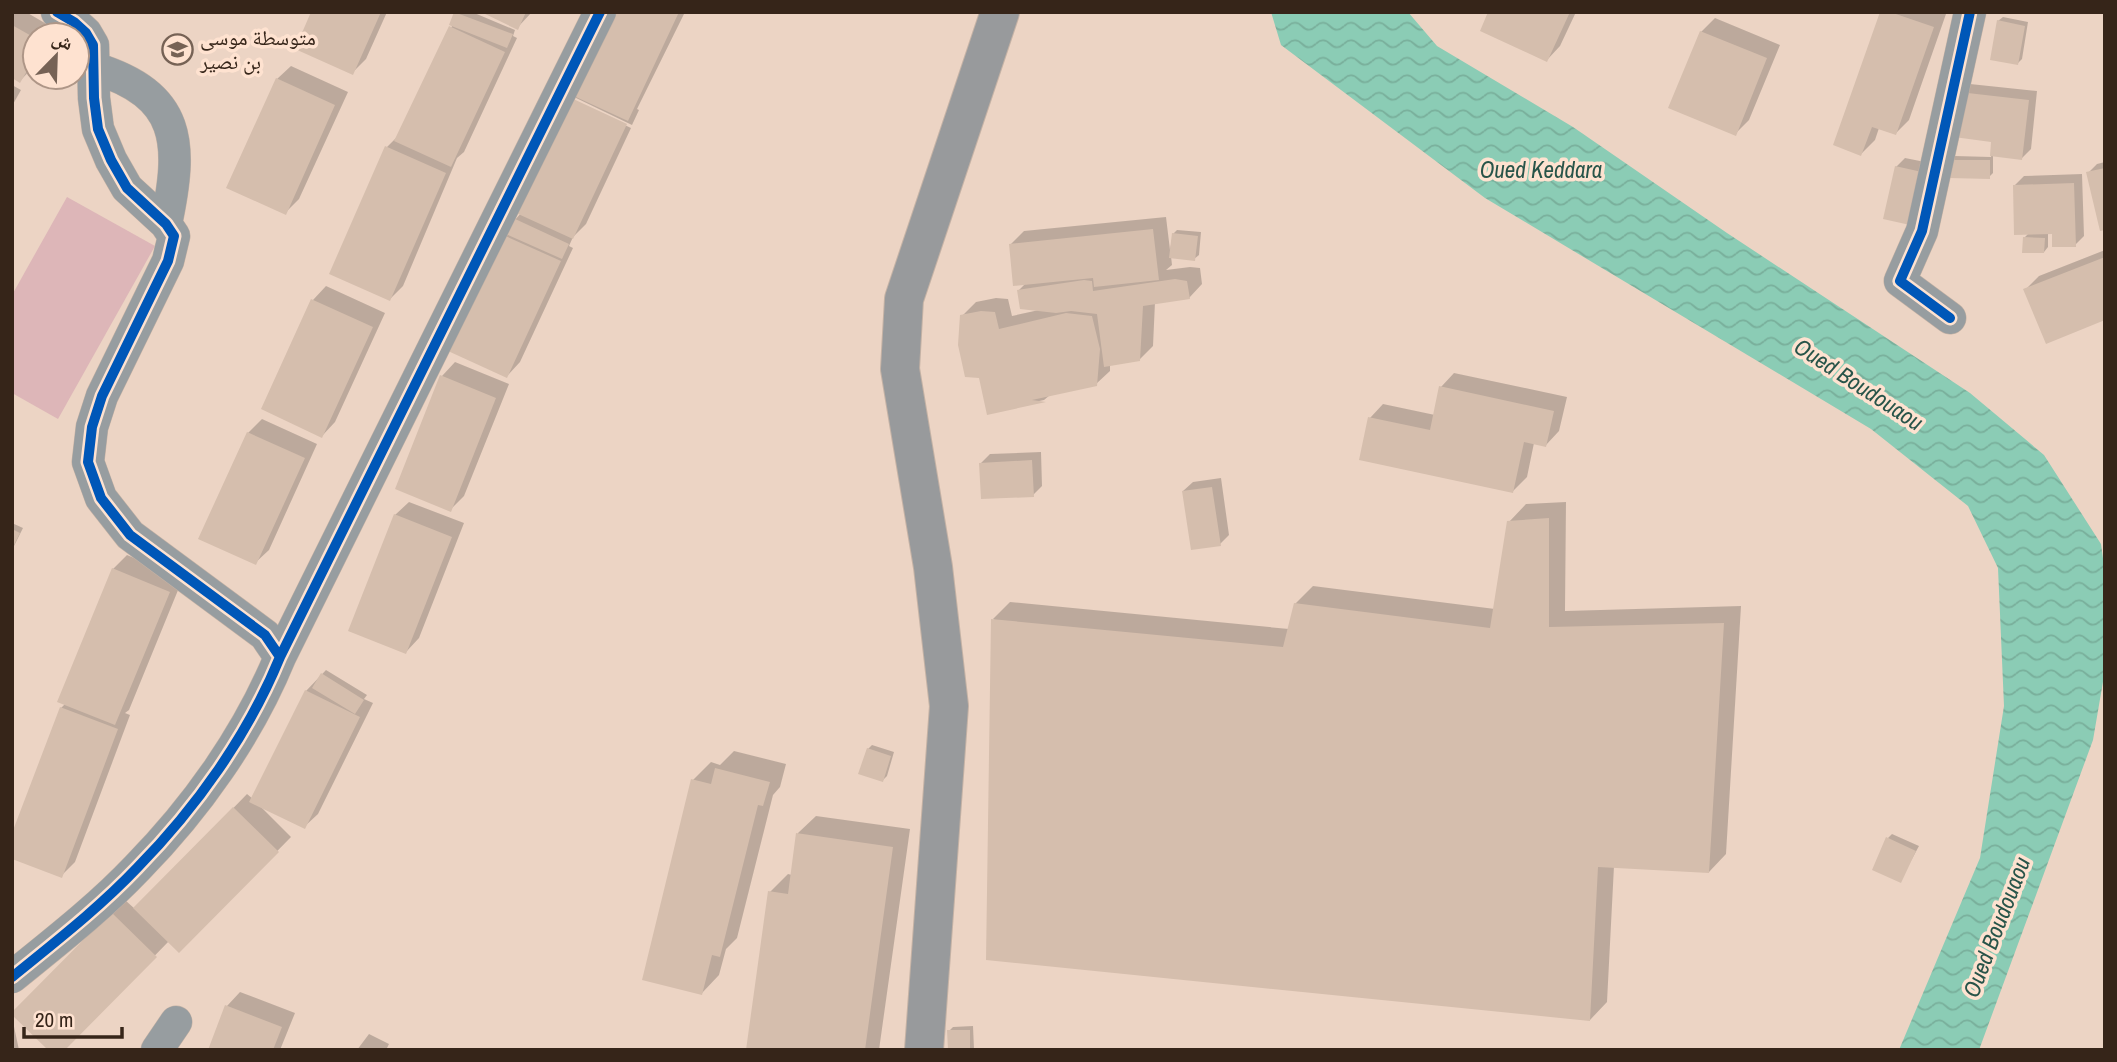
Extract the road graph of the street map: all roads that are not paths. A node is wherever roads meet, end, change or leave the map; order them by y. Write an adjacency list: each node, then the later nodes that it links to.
1 (57, 12): 5 (street)
2 (600, 12): 8 (street)
3 (1000, 12): 12 (main road)
4 (1970, 12): 7 (street)
5 (94, 68): 6 (street); 6 (street)
6 (166, 224): 8 (street)
7 (1950, 318)
8 (280, 657): 9 (street)
9 (12, 977)
10 (176, 1022): 11 (street)
11 (157, 1050)
12 (924, 1050)

